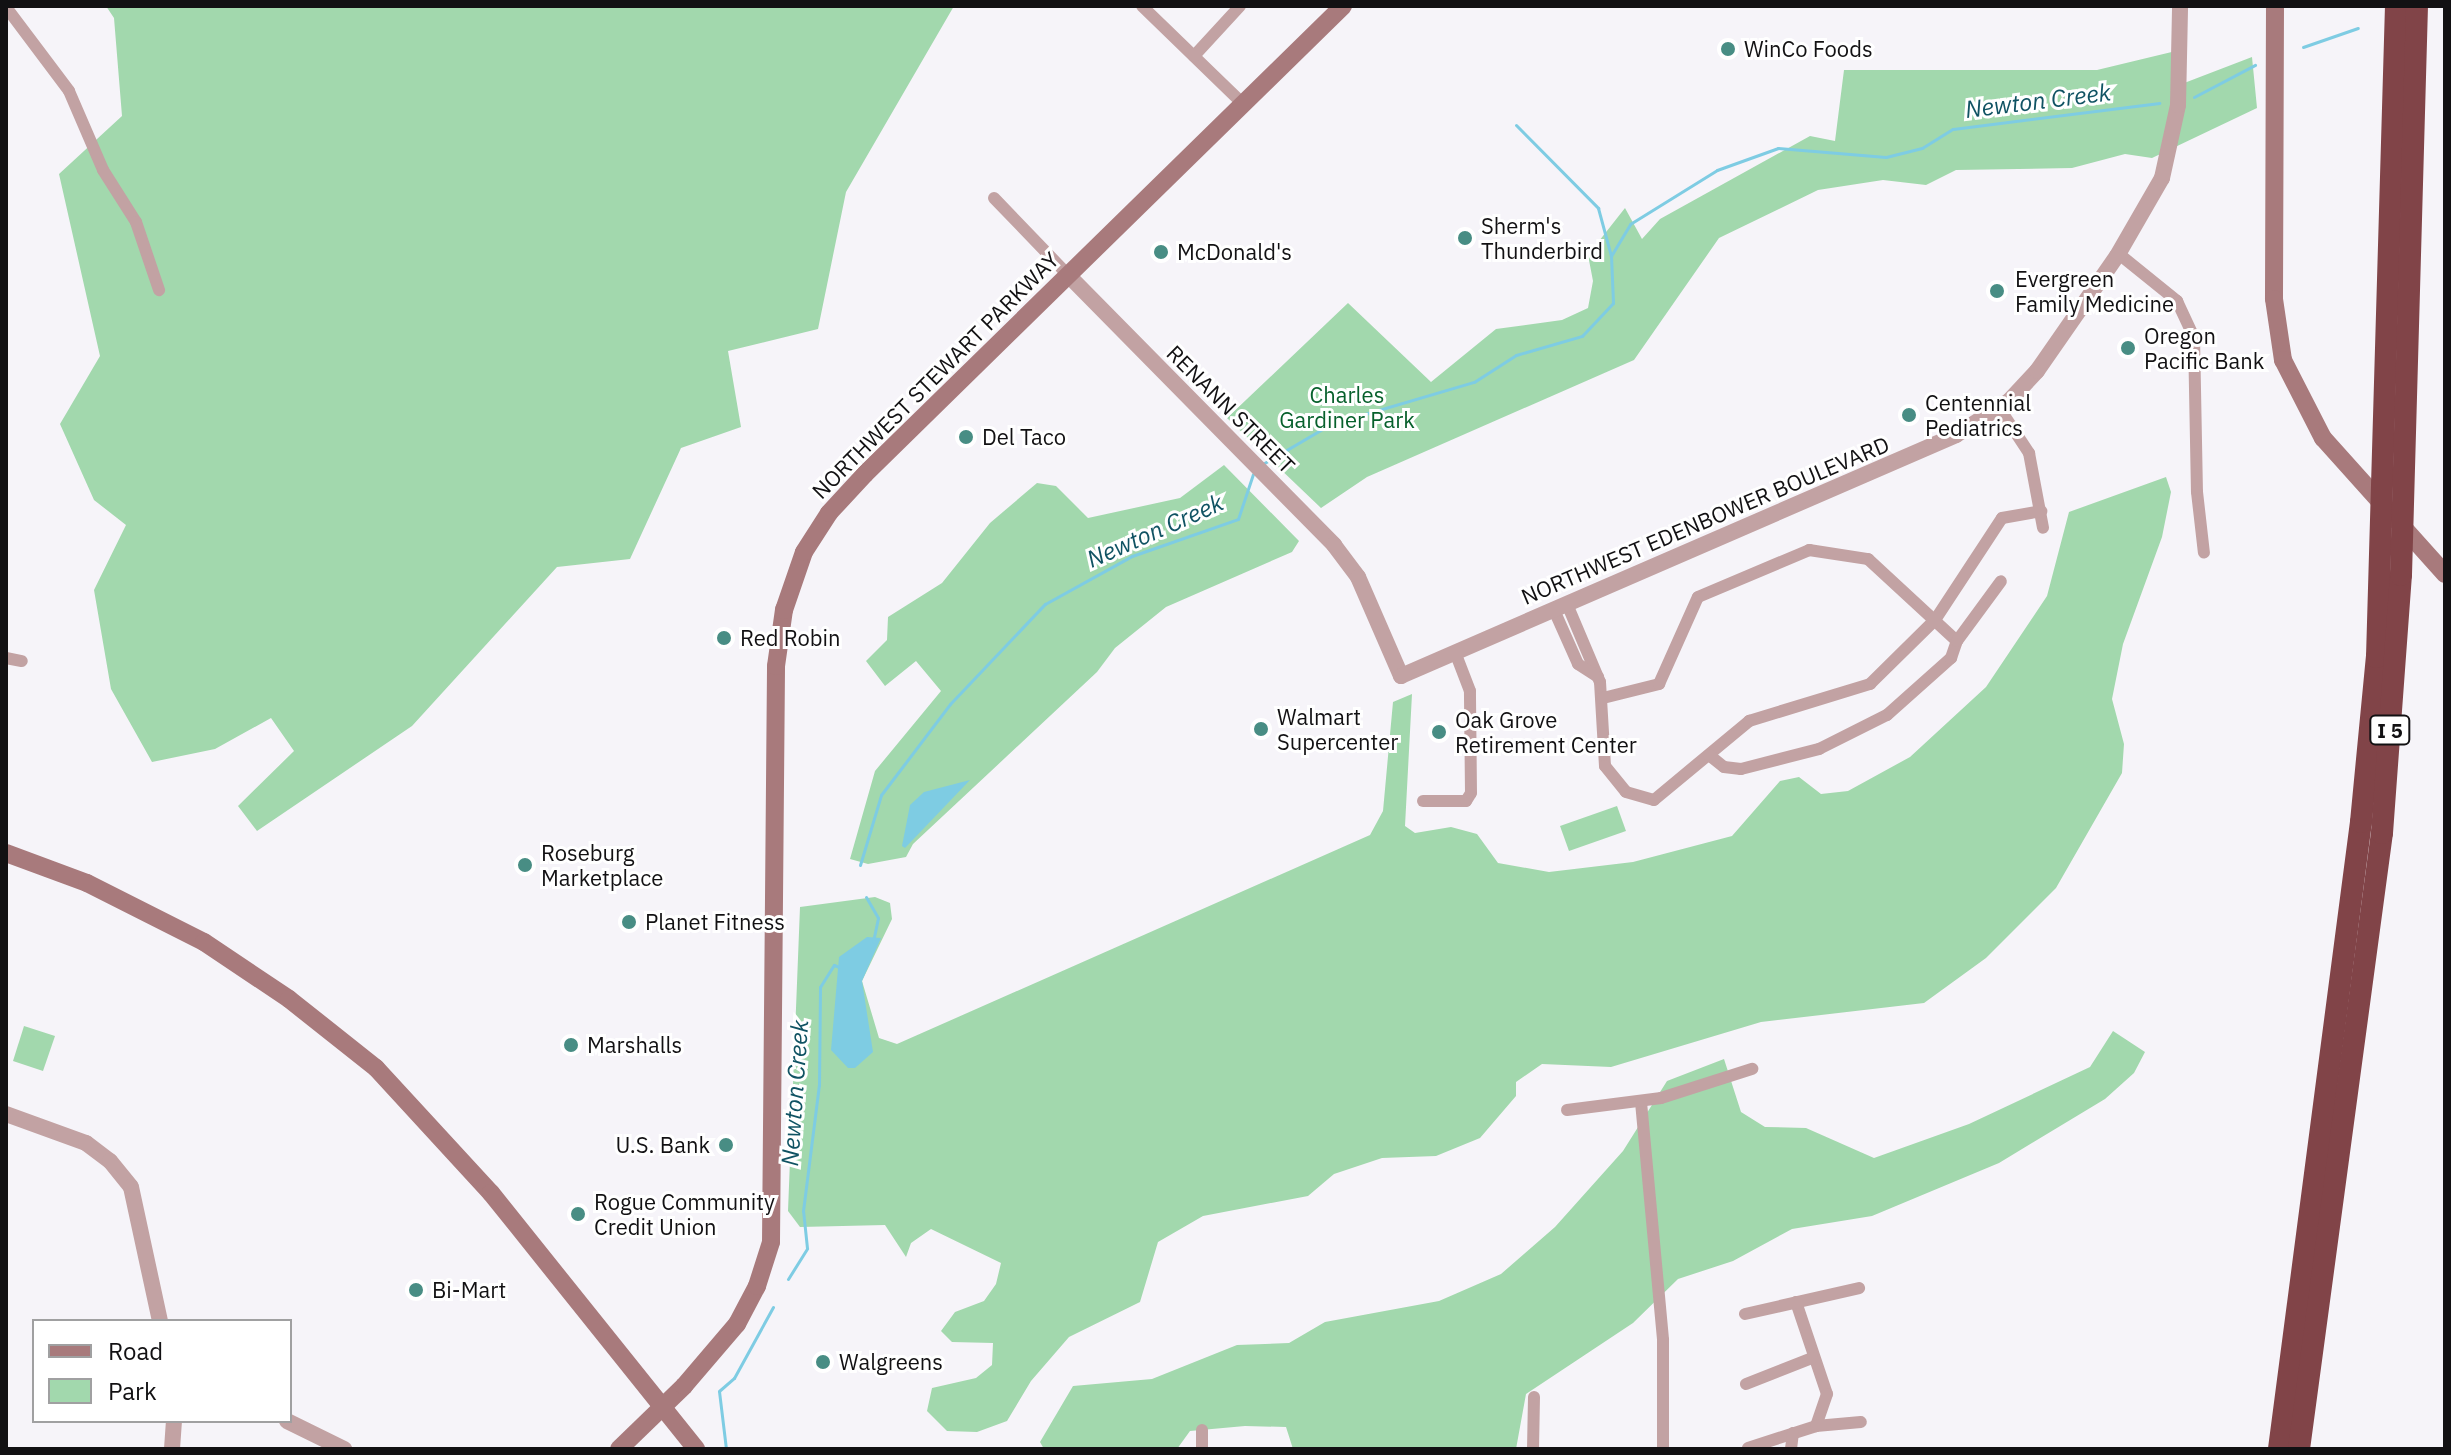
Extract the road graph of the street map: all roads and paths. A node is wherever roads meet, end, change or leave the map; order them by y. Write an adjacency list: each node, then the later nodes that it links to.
1 (1142, 6): 9 (street)
2 (1240, 6): 9 (street)
3 (1343, 6): 10 (main road, NORTHWEST STEWART PARKWAY)
4 (2180, 6): 12 (street, NORTHWEST EDENBOWER BOULEVARD)
5 (2275, 6): 19 (main road)
6 (2396, 6): 59 (highway, I 5)
7 (2417, 6): 60 (highway, I 5)
8 (6, 7): 14 (street)
9 (1194, 56): 10 (street)
10 (1243, 104): 13 (main road, NORTHWEST STEWART PARKWAY)
11 (994, 198): 13 (street, RENANN STREET)
12 (2119, 254): 15 (street, NORTHWEST EDENBOWER BOULEVARD); 18 (street)
13 (1069, 276): 27 (street, RENANN STREET); 43 (main road, NORTHWEST STEWART PARKWAY)
14 (159, 290)
15 (2000, 409): 16 (street); 21 (street, NORTHWEST EDENBOWER BOULEVARD)
16 (2041, 511): 17 (street); 22 (street)
17 (2043, 528)
18 (2204, 553)
19 (2445, 574)
20 (2001, 581): 23 (street)
21 (1561, 607): 24 (street, NORTHWEST EDENBOWER BOULEVARD); 28 (street)
22 (1935, 620): 23 (street); 28 (street); 29 (street)
23 (1957, 641): 29 (street)
24 (1455, 652): 27 (street, NORTHWEST EDENBOWER BOULEVARD); 30 (street)
25 (6, 658): 26 (street)
26 (22, 661)
27 (1401, 676)
28 (1603, 698): 29 (street)
29 (1709, 755)
30 (1423, 801)
31 (6, 853): 43 (main road)
32 (1752, 1069): 33 (street)
33 (1641, 1102): 34 (street); 57 (street)
34 (1567, 1110)
35 (6, 1114): 39 (street)
36 (1859, 1288): 37 (street)
37 (1796, 1302): 38 (street); 40 (street)
38 (1745, 1314)
39 (160, 1319)
40 (1812, 1358): 41 (street); 47 (street)
41 (1746, 1384)
42 (1534, 1397): 56 (street)
43 (661, 1409): 53 (main road, NORTHWEST STEWART PARKWAY); 54 (main road)
44 (1861, 1422): 47 (street)
45 (174, 1423): 51 (street)
46 (291, 1423): 52 (street)
47 (1816, 1426): 49 (street)
48 (1202, 1430): 55 (street)
49 (1793, 1433): 50 (street); 58 (street)
50 (1748, 1448)
51 (172, 1449)
52 (344, 1449)
53 (619, 1449)
54 (696, 1449)
55 (1202, 1449)
56 (1533, 1449)
57 (1663, 1449)
58 (1791, 1449)
59 (2279, 1449)
60 (2299, 1449)

